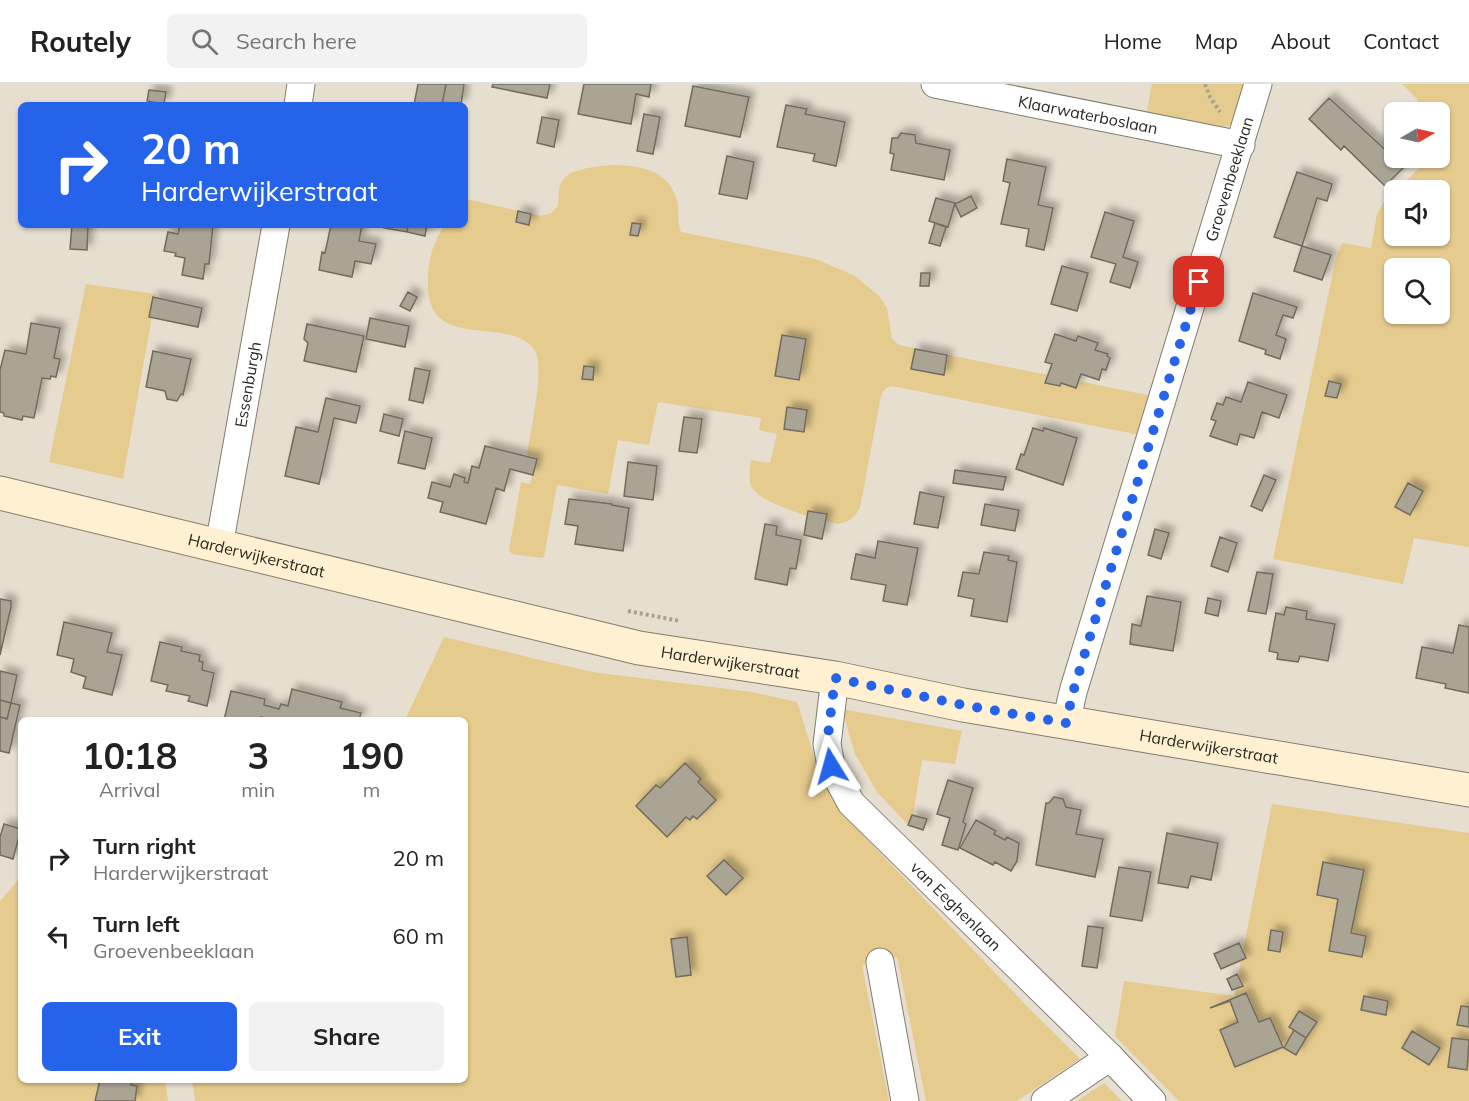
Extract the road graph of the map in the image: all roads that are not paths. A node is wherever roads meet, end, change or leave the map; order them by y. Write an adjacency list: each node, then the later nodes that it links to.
1 (302, 84): 4 (street)
2 (935, 84): 5 (street, Klaarwaterboslaan)
3 (1258, 84): 5 (street, Groevenbeeklaan)
4 (299, 102)
5 (1241, 145): 10 (street, Groevenbeeklaan)
6 (275, 228): 8 (street, Essenburgh)
7 (0, 494): 8 (main road, Harderwijkerstraat)
8 (219, 546): 9 (main road, Harderwijkerstraat)
9 (835, 678): 10 (main road, Harderwijkerstraat); 13 (street, van Eeghenlaan)
10 (1066, 723): 11 (main road, Harderwijkerstraat)
11 (1469, 790)
12 (880, 962): 14 (street)
13 (1110, 1057): 15 (street); 16 (street, van Eeghenlaan)
14 (905, 1101)
15 (1045, 1101)
16 (1152, 1101)

